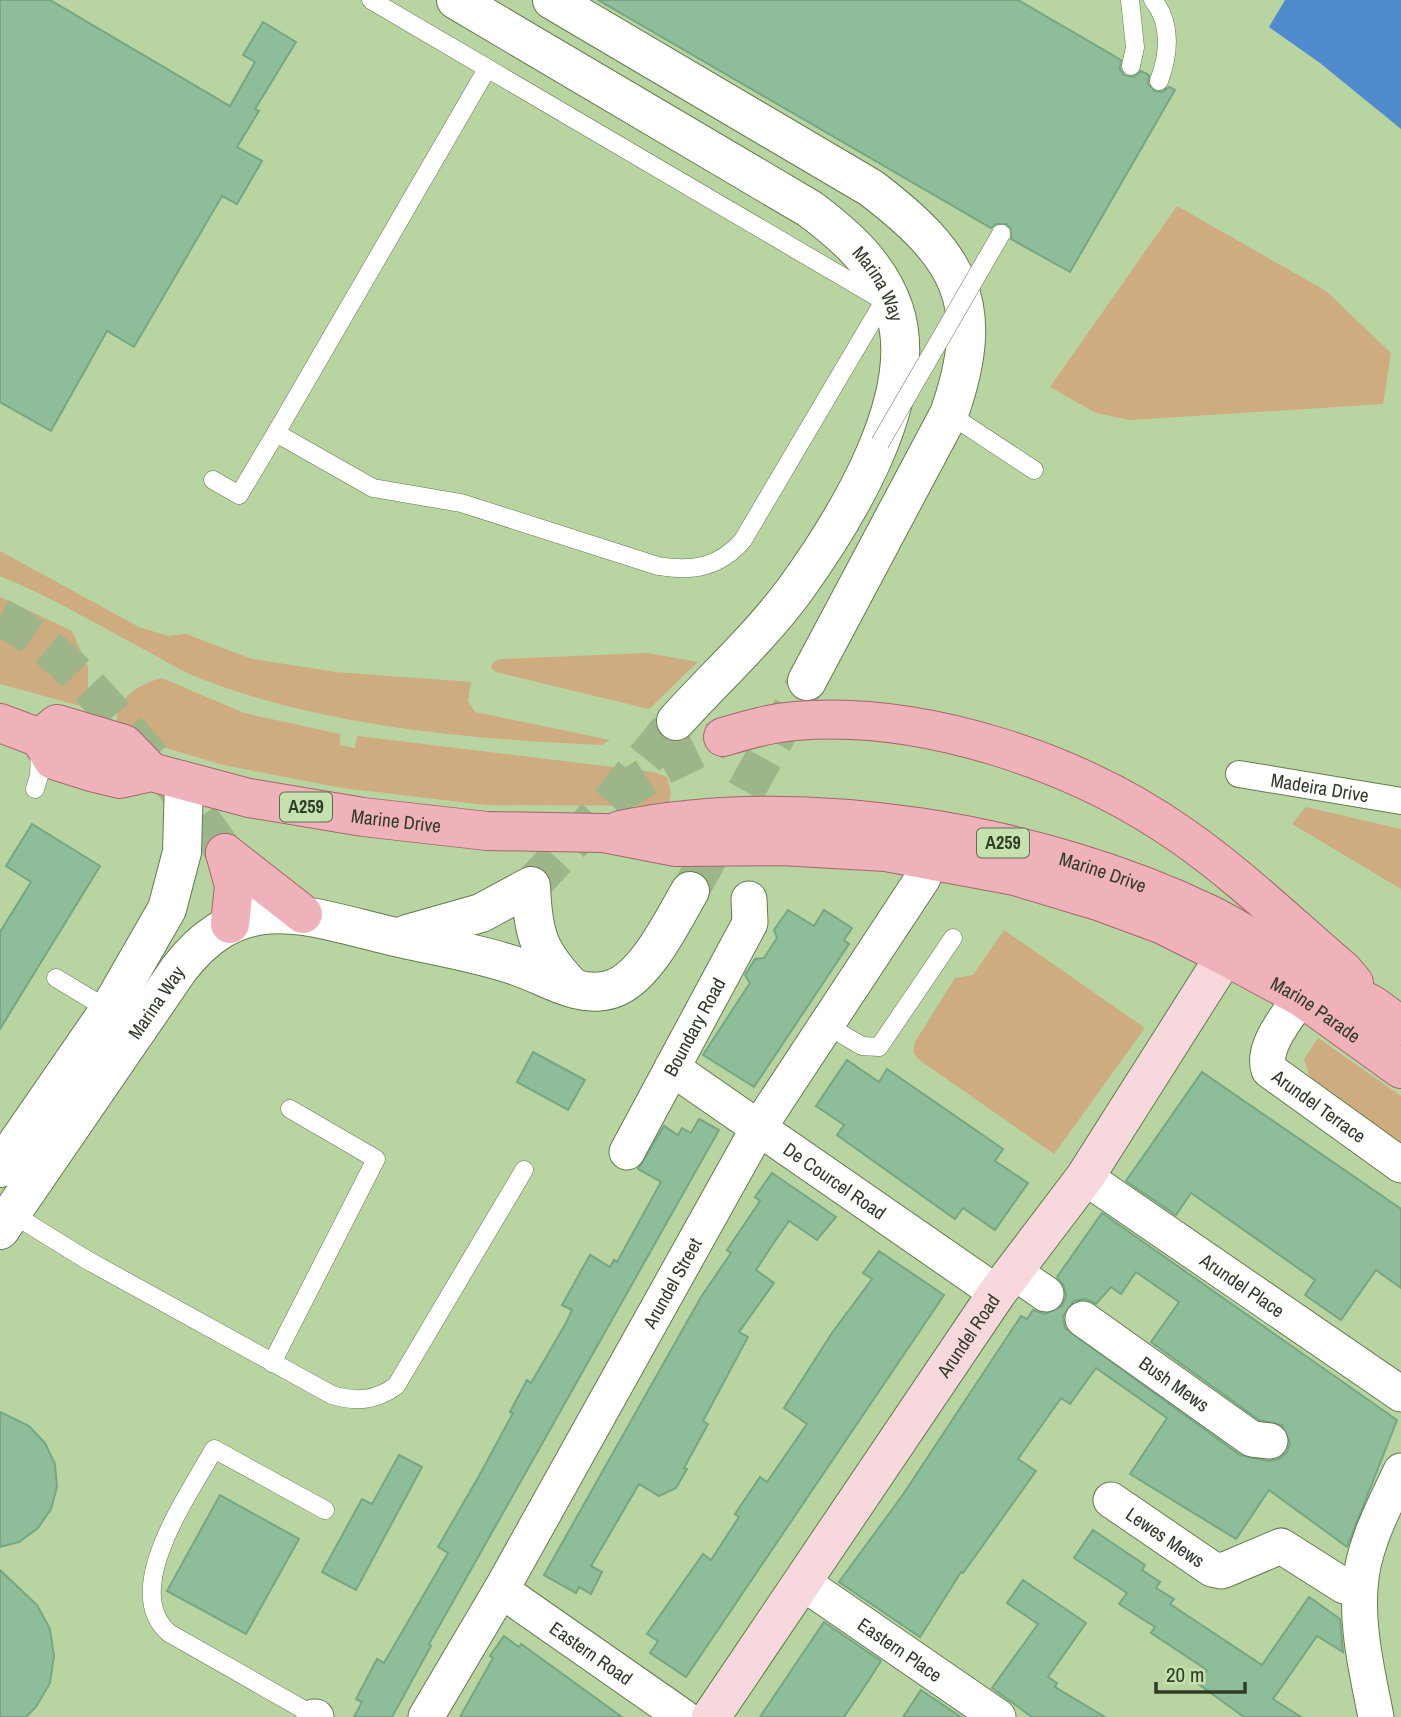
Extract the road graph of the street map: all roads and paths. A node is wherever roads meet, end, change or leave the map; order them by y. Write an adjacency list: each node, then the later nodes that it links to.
1 (371, 0): 7 (lane)
2 (456, 0): 12 (street, Marina Way, bridge)
3 (552, 0): 10 (street)
4 (1130, 0): 6 (lane)
5 (1153, 0): 8 (lane)
6 (1131, 66)
7 (487, 69): 11 (lane); 11 (lane)
8 (1159, 81)
9 (1001, 234): 12 (lane, bridge)
10 (949, 414): 13 (lane); 15 (street)
11 (275, 433): 14 (lane)
12 (880, 443): 16 (street, Marina Way)
13 (1034, 470)
14 (213, 480)
15 (807, 681)
16 (676, 721)
17 (0, 723): 19 (main road)
18 (723, 737): 36 (main road)
19 (40, 738): 21 (main road); 22 (lane)
20 (1239, 774): 23 (street, Madeira Drive)
21 (168, 777): 24 (main road, Marine Drive / A259); 37 (street)
22 (35, 789)
23 (1401, 801)
24 (604, 833): 25 (main road, Marine Drive / A259); 36 (main road, Marine Drive / A259)
25 (929, 858): 32 (main road, Marine Drive / A259); 38 (street, Arundel Street)
26 (690, 891): 34 (street, Marina Way)
27 (748, 899): 40 (street, Boundary Road)
28 (303, 914): 29 (street, Marina Way); 29 (main road); 30 (street, Marina Way)
29 (230, 925): 49 (street, Marina Way)
30 (393, 936): 34 (street, Marina Way); 34 (street, Marina Way)
31 (953, 938): 38 (lane)
32 (1226, 956): 35 (main road, Marine Parade / A259); 48 (main road, Arundel Road)
33 (56, 978): 37 (lane)
34 (573, 989)
35 (1301, 998): 41 (main road, Marine Parade / A259); 45 (street, Arundel Terrace)
36 (1370, 1004): 39 (main road, Marine Drive / A259)
37 (109, 1010): 46 (street)
38 (828, 1026): 43 (street, Arundel Street)
39 (1401, 1026)
40 (672, 1068): 43 (street, De Courcel Road); 44 (street, Boundary Road)
41 (1401, 1069)
42 (290, 1110): 53 (lane)
43 (759, 1127): 50 (street, De Courcel Road); 61 (street, Arundel Street)
44 (627, 1152)
45 (1401, 1164)
46 (0, 1168)
47 (524, 1170): 53 (lane)
48 (1085, 1177): 50 (main road, Arundel Road); 54 (street, Arundel Place)
49 (6, 1221): 53 (lane)
50 (1006, 1282): 51 (street); 59 (main road, Arundel Road)
51 (1046, 1294)
52 (1083, 1319): 55 (street, Bush Mews)
53 (272, 1363)
54 (1401, 1394)
55 (1270, 1441)
56 (1401, 1471): 60 (street)
57 (1111, 1500): 60 (street, Lewes Mews)
58 (325, 1510): 62 (lane)
59 (802, 1582): 65 (main road, Arundel Road); 66 (street, Eastern Place)
60 (1360, 1587): 67 (street)
61 (501, 1590): 63 (street, Arundel Street); 64 (street, Eastern Road)
62 (315, 1717)
63 (426, 1717)
64 (682, 1717)
65 (711, 1717)
66 (998, 1717)
67 (1376, 1717)

